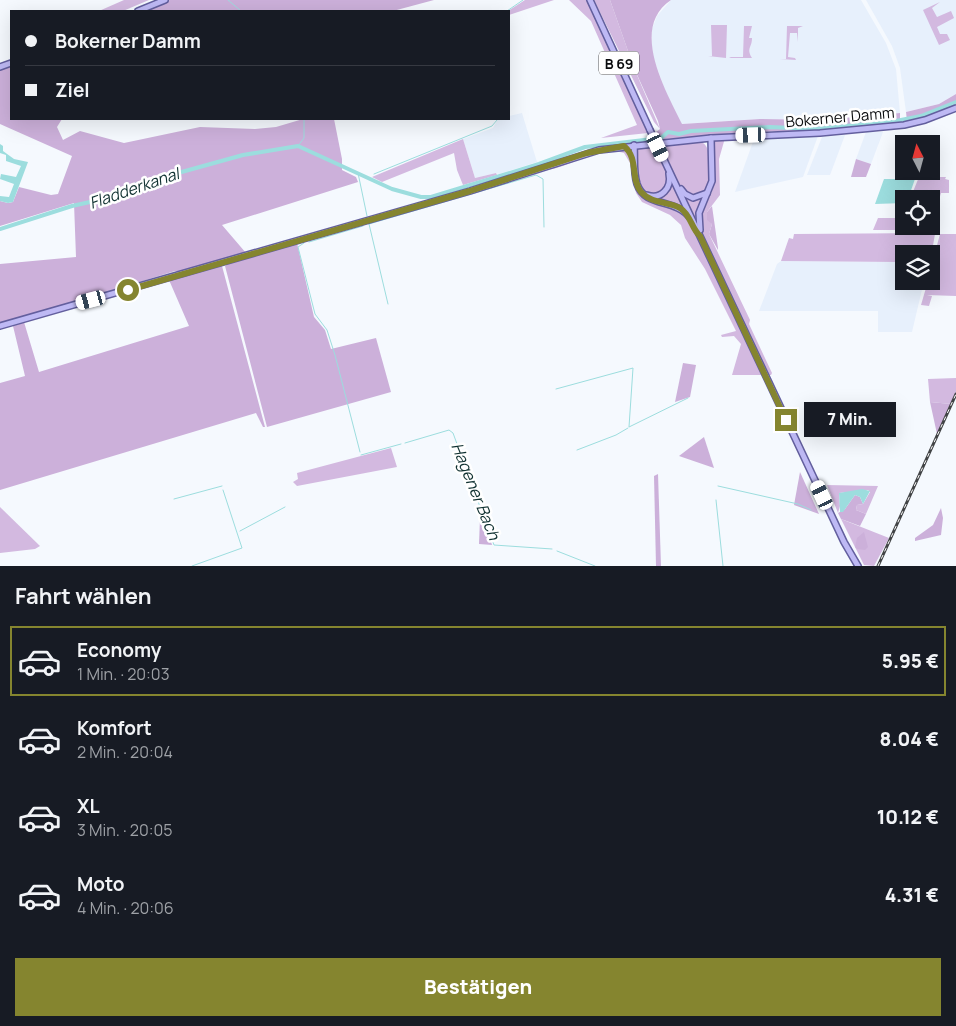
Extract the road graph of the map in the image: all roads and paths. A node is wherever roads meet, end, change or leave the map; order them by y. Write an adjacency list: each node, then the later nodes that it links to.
1 (164, 0): 3 (main road)
2 (590, 0): 12 (main road, B 69, bridge)
3 (140, 10)
4 (956, 108): 6 (main road, Bokerner Damm)
5 (701, 138): 6 (main road, Bokerner Damm); 7 (main road, Bokerner Damm); 9 (main road)
6 (710, 138): 9 (main road); 11 (main road)
7 (633, 145): 8 (main road, Bokerner Damm); 10 (main road); 13 (main road)
8 (624, 146): 10 (main road); 19 (main road, Bokerner Damm)
9 (708, 146): 11 (main road)
10 (631, 152): 13 (main road)
11 (710, 152): 15 (main road)
12 (663, 157): 14 (main road, B 69); 16 (main road)
13 (634, 161): 16 (main road)
14 (670, 170): 15 (main road); 17 (main road, B 69)
15 (710, 191): 18 (main road)
16 (642, 192): 17 (main road)
17 (700, 236): 18 (main road, B 69)
18 (705, 245): 20 (main road, B 69)
19 (0, 326)
20 (858, 566)

